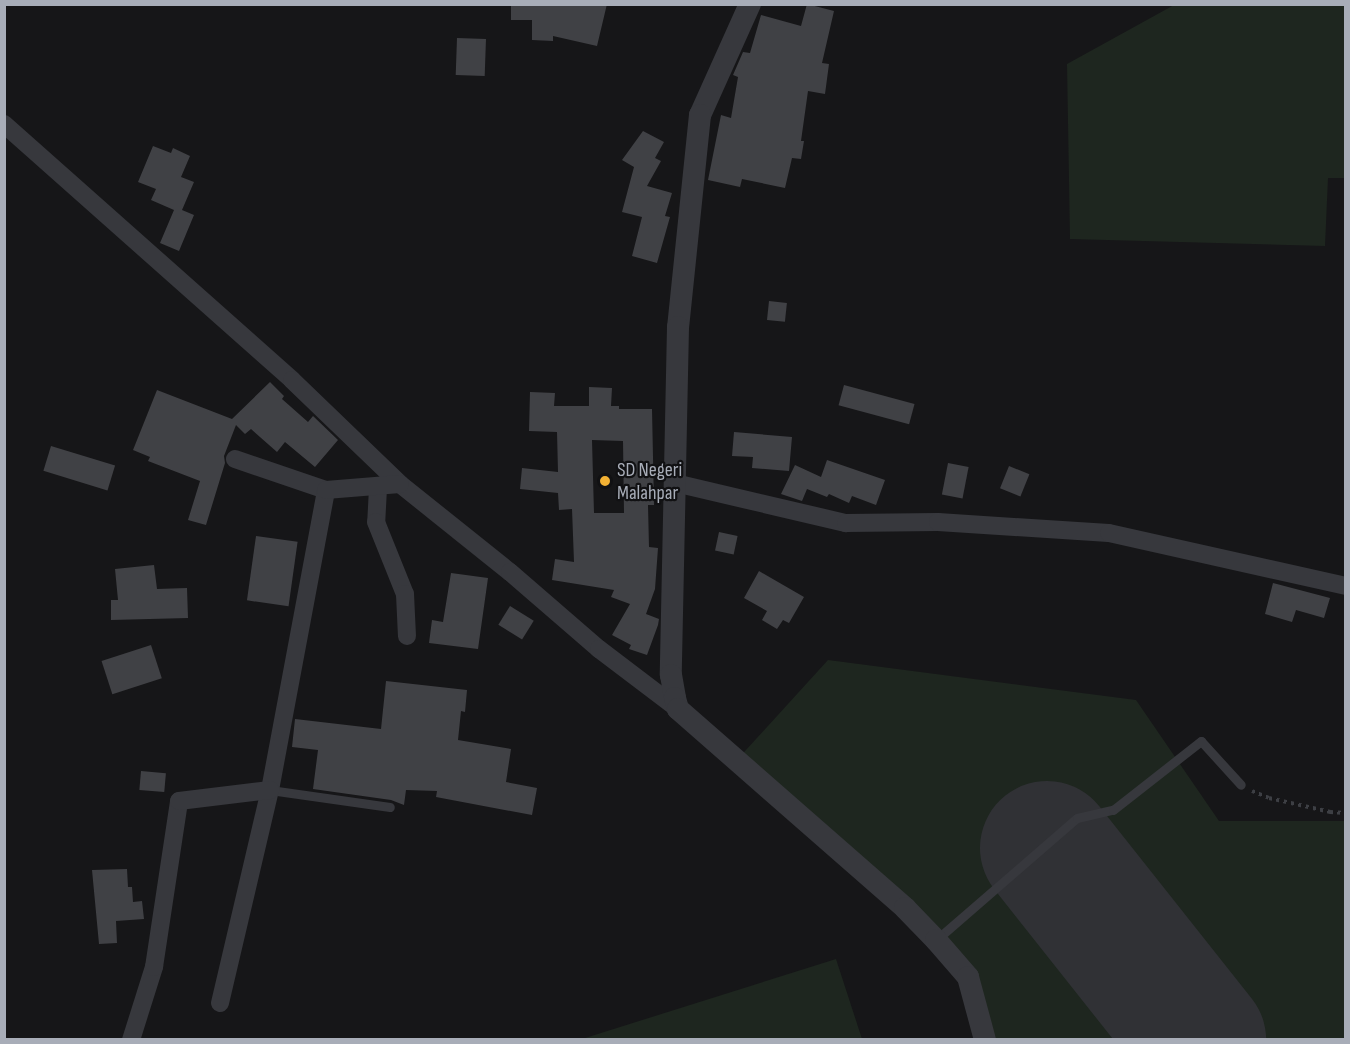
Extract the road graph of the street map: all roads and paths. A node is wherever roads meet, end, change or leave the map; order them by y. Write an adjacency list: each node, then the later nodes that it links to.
1 (750, 4): 4 (street)
2 (4, 124): 5 (street)
3 (235, 459): 7 (street)
4 (675, 483): 8 (street); 10 (street)
5 (400, 484): 6 (street); 10 (street)
6 (378, 488): 7 (street); 9 (street)
7 (326, 490): 12 (street)
8 (1346, 586)
9 (406, 636)
10 (678, 709): 15 (street)
11 (1241, 785): 14 (path); 15 (lane)
12 (270, 790): 13 (lane); 16 (street); 17 (street)
13 (390, 807)
14 (1346, 813)
15 (936, 940): 18 (street)
16 (220, 1003)
17 (131, 1040)
18 (985, 1040)

